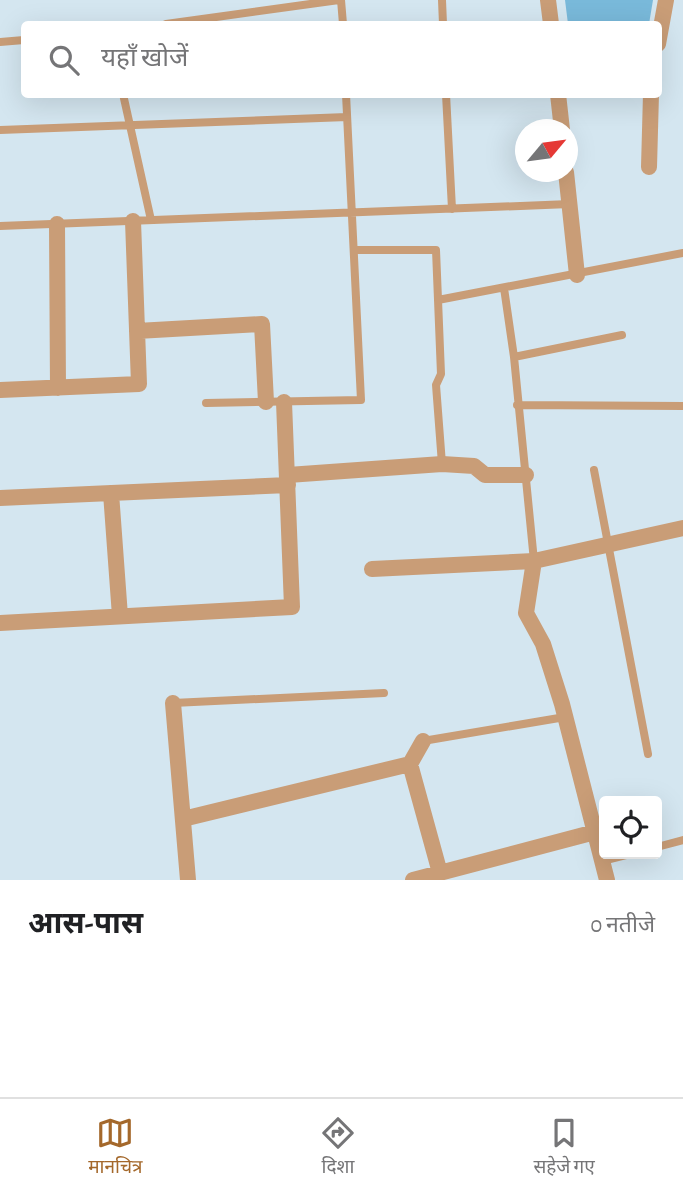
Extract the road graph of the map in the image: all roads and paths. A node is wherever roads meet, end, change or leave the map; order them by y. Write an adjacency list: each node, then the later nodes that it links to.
1 (340, 0): 5 (lane); 6 (lane)
2 (442, 0): 7 (lane)
3 (548, 0): 8 (street)
4 (666, 0): 9 (street)
5 (188, 21)
6 (343, 21)
7 (443, 21)
8 (551, 21)
9 (662, 25)
10 (21, 40): 11 (lane)
11 (0, 42)
12 (124, 98): 19 (lane)
13 (346, 98): 17 (lane)
14 (446, 98): 24 (lane)
15 (558, 98): 18 (street)
16 (650, 98): 21 (street)
17 (347, 117): 19 (lane); 25 (lane)
18 (561, 119)
19 (130, 126): 20 (lane); 26 (lane)
20 (0, 130)
21 (649, 167)
22 (567, 182): 23 (street)
23 (570, 204): 24 (lane); 32 (street)
24 (452, 209): 25 (lane)
25 (352, 212): 26 (lane); 30 (lane)
26 (151, 220): 27 (lane)
27 (133, 221): 28 (lane); 35 (street)
28 (57, 224): 29 (lane); 38 (street)
29 (0, 226)
30 (354, 250): 34 (lane); 41 (lane)
31 (683, 253): 32 (lane)
32 (577, 275): 33 (lane)
33 (504, 288): 34 (lane); 37 (lane)
34 (438, 300): 45 (lane)
35 (137, 331): 38 (street); 40 (street)
36 (622, 335): 37 (lane)
37 (514, 357): 43 (lane)
38 (58, 388): 39 (street)
39 (0, 390)
40 (266, 402): 41 (lane); 42 (lane)
41 (284, 402): 48 (street)
42 (206, 403)
43 (517, 405): 44 (lane); 47 (lane)
44 (683, 406)
45 (442, 464): 47 (street); 48 (street)
46 (594, 470): 52 (lane)
47 (526, 475): 53 (lane)
48 (288, 480): 49 (street); 55 (street)
49 (111, 493): 50 (street); 55 (street)
50 (0, 498)
51 (683, 528): 52 (street)
52 (608, 545): 53 (street); 61 (lane)
53 (534, 561): 54 (street); 59 (street)
54 (372, 569)
55 (121, 616): 56 (street)
56 (0, 623)
57 (384, 693): 58 (lane)
58 (173, 703): 63 (street)
59 (565, 717): 60 (lane); 64 (street)
60 (423, 741): 62 (street)
61 (648, 754)
62 (410, 764): 63 (street); 69 (street)
63 (183, 819): 70 (street)
64 (595, 832): 68 (street); 69 (street)
65 (683, 840): 66 (lane)
66 (662, 846)
67 (610, 859): 68 (lane)
68 (602, 861): 72 (street)
69 (440, 873): 71 (street)
70 (188, 880)
71 (413, 880)
72 (607, 880)

